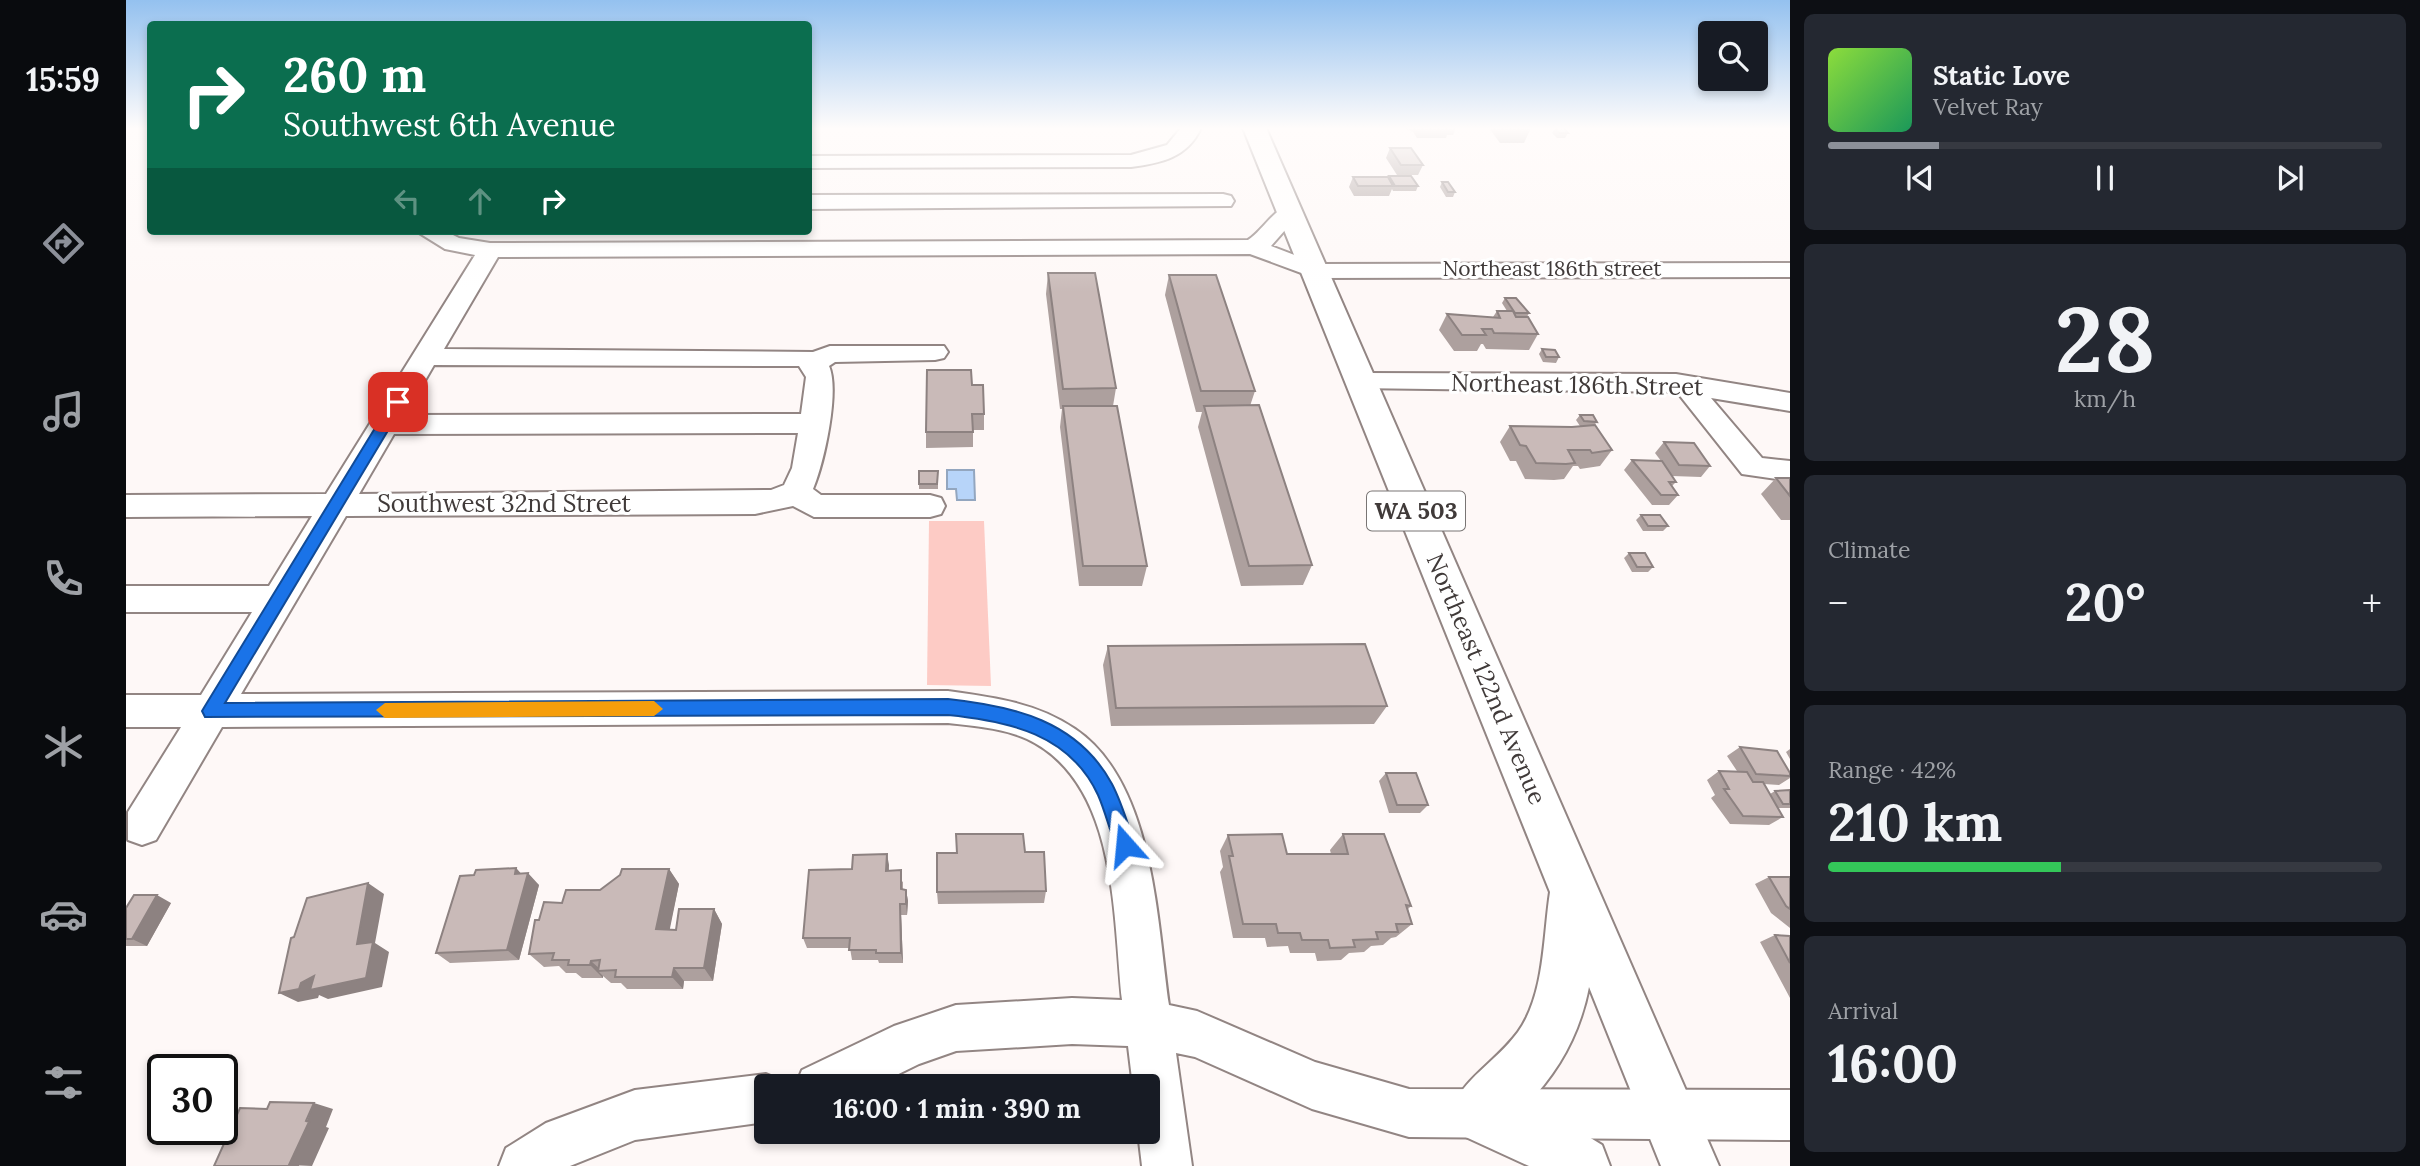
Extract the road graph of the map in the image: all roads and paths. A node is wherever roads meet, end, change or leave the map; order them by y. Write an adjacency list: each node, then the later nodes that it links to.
1 (1021, 182): 5 (street)
2 (1277, 182): 6 (highway, Northeast 122nd Avenue / WA 503)
3 (1223, 201): 5 (street)
4 (812, 202): 5 (street)
5 (1023, 202): 10 (street)
6 (1290, 212): 9 (street); 13 (highway, Northeast 122nd Avenue / WA 503)
7 (435, 235): 11 (street)
8 (732, 240): 10 (street); 11 (street)
9 (1253, 247): 10 (street); 13 (street)
10 (1027, 248)
11 (490, 250): 15 (street)
12 (1790, 270): 13 (street, Northeast 186th street)
13 (1315, 271): 17 (highway, Northeast 122nd Avenue / WA 503)
14 (935, 352): 16 (street)
15 (425, 357): 16 (street); 21 (street)
16 (814, 363): 20 (street)
17 (1363, 383): 18 (street, Northeast 186th Street); 33 (highway, Northeast 122nd Avenue / WA 503)
18 (1685, 384): 19 (street, Northeast 186th Street); 23 (street)
19 (1779, 400): 22 (street)
20 (814, 423): 21 (street); 24 (street)
21 (384, 425): 25 (street)
22 (1790, 426)
23 (1790, 471)
24 (796, 492): 25 (street, Southwest 32nd Street); 27 (street)
25 (336, 505): 26 (street, Southwest 32nd Street); 29 (street)
26 (126, 506)
27 (930, 506)
28 (126, 599): 29 (street)
29 (279, 599): 31 (street)
30 (126, 711): 31 (street)
31 (211, 711): 32 (street); 34 (street)
32 (142, 826)
33 (1575, 892): 37 (highway); 38 (highway, Northeast 122nd Avenue / WA 503)
34 (1147, 1024): 35 (street); 37 (street); 41 (street)
35 (846, 1074)
36 (754, 1100): 40 (street)
37 (1477, 1113): 38 (street); 42 (highway)
38 (1668, 1115): 39 (street); 43 (highway, WA 503)
39 (1790, 1115)
40 (524, 1166)
41 (1167, 1166)
42 (1581, 1166)
43 (1690, 1166)

